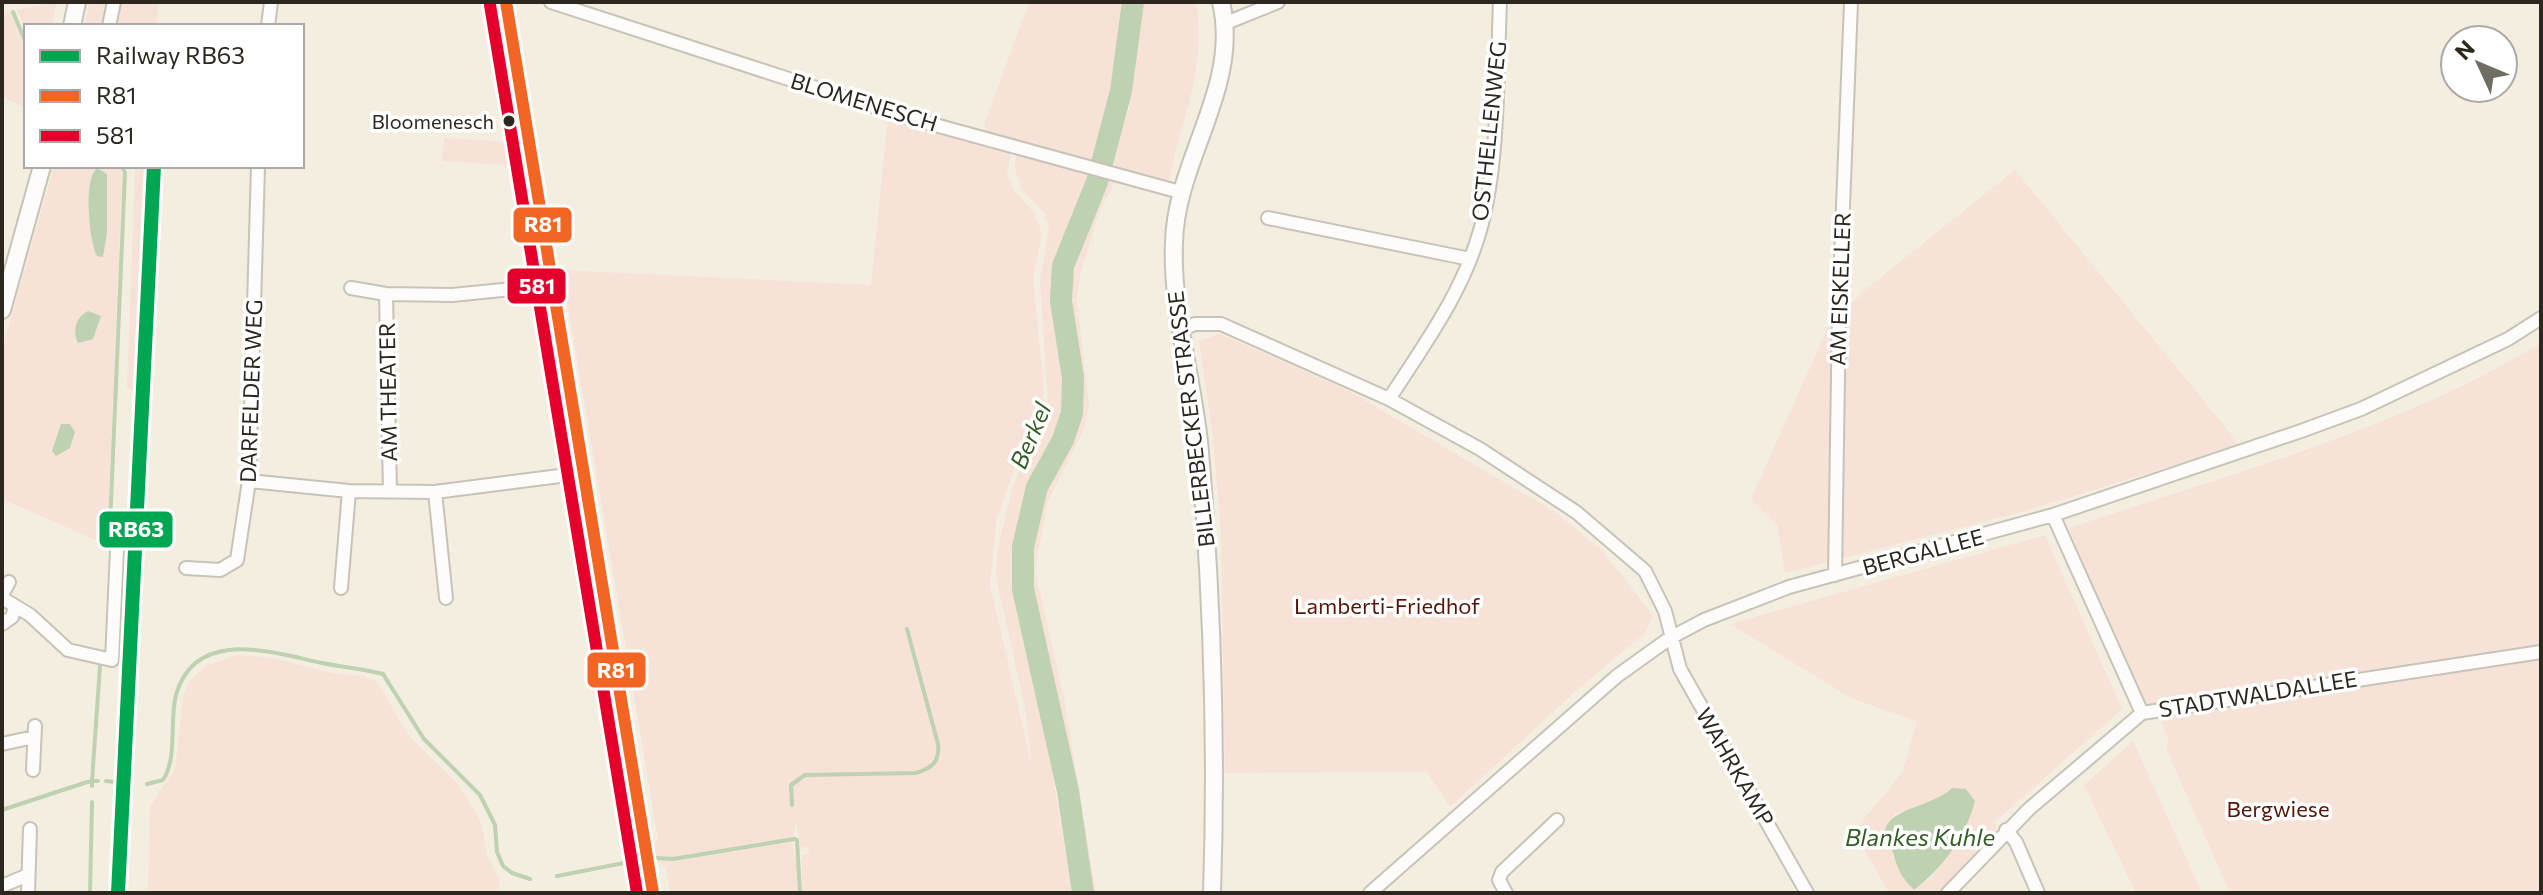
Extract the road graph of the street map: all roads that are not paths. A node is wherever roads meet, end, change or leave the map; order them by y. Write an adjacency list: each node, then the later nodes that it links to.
1 (77, 2): 11 (main road)
2 (114, 2): 12 (street)
3 (271, 2): 13 (street)
4 (506, 2): 19 (street)
5 (551, 2): 16 (street, BLOMENESCH)
6 (1221, 2): 10 (main road, BILLERBECKER STRASSE)
7 (1278, 2): 10 (street)
8 (1500, 2): 18 (street, OSTHELLENWEG)
9 (1851, 2): 34 (street, AM EISKELLER)
10 (1226, 23): 16 (main road, BILLERBECKER STRASSE)
11 (72, 24)
12 (109, 24)
13 (268, 24)
14 (41, 168): 22 (main road)
15 (258, 168): 27 (street, DARFELDER WEG)
16 (1180, 192): 24 (main road, BILLERBECKER STRASSE)
17 (1268, 218): 18 (street)
18 (1470, 259): 25 (street, OSTHELLENWEG)
19 (552, 285): 21 (street, AM THEATER); 26 (street)
20 (351, 288): 21 (street, AM THEATER)
21 (386, 294): 29 (street, AM THEATER)
22 (2, 310)
23 (2541, 318): 31 (street, BERGALLEE)
24 (1180, 330): 25 (street, WAHRKAMP); 53 (main road, BILLERBECKER STRASSE)
25 (1389, 399): 41 (street, WAHRKAMP)
26 (583, 473): 30 (street, AM THEATER); 52 (street)
27 (249, 481): 28 (street, AM THEATER); 33 (street, DARFELDER WEG)
28 (349, 491): 29 (street, AM THEATER); 36 (street)
29 (390, 491): 30 (street, AM THEATER)
30 (435, 492): 38 (street)
31 (2053, 515): 34 (street, BERGALLEE); 43 (street)
32 (117, 550): 39 (street)
33 (186, 568)
34 (1835, 575): 41 (street, BERGALLEE)
35 (9, 582): 37 (street)
36 (341, 588)
37 (2, 596): 39 (street)
38 (446, 598)
39 (15, 607): 40 (street)
40 (2, 624)
41 (1670, 638): 54 (street, BERGALLEE); 56 (street, WAHRKAMP)
42 (2541, 652): 43 (street, STADTWALDALLEE)
43 (2142, 713): 48 (street, STADTWALDALLEE)
44 (2, 744): 45 (street)
45 (33, 770)
46 (1557, 820): 55 (street)
47 (30, 829): 49 (street)
48 (2006, 830): 57 (street, STADTWALDALLEE); 58 (street)
49 (28, 875): 50 (street); 51 (street)
50 (2, 886)
51 (28, 893)
52 (653, 893)
53 (1212, 893)
54 (1370, 893)
55 (1506, 893)
56 (1807, 893)
57 (1948, 893)
58 (2038, 893)

